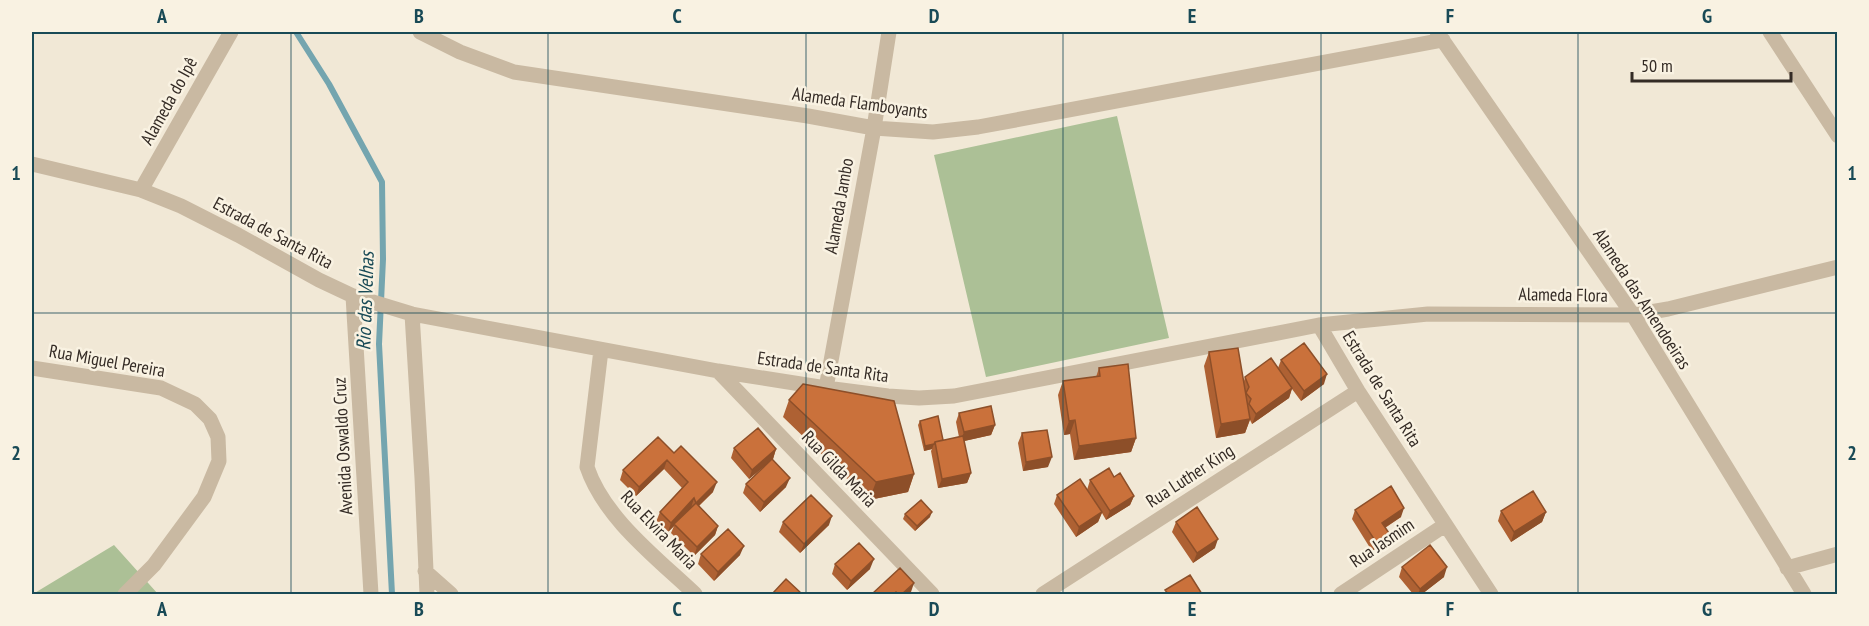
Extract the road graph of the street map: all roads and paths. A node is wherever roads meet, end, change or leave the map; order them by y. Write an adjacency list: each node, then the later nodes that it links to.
1 (231, 32): 9 (street, Alameda do Ipê)
2 (420, 32): 6 (street, Alameda Flamboyants)
3 (889, 32): 6 (street, Alameda Jambo)
4 (1770, 32): 7 (street)
5 (1440, 36): 6 (street, Alameda Flamboyants); 13 (street, Alameda das Amendoeiras)
6 (874, 128): 18 (street, Alameda Jambo)
7 (1838, 136)
8 (32, 164): 9 (street, Estrada de Santa Rita)
9 (141, 190): 11 (street, Estrada de Santa Rita)
10 (1838, 267): 13 (street, Alameda Flora)
11 (360, 297): 12 (street, Estrada de Santa Rita); 25 (street, Avenida Oswaldo Cruz)
12 (405, 311): 15 (street, Estrada de Santa Rita); 23 (street)
13 (1633, 315): 14 (street, Alameda Flora); 22 (street, Alameda das Amendoeiras)
14 (1319, 325): 18 (street, Estrada de Santa Rita); 19 (street, Estrada de Santa Rita)
15 (602, 350): 17 (street, Estrada de Santa Rita); 28 (street, Rua Elvira Maria)
16 (32, 368): 24 (street, Rua Miguel Pereira)
17 (718, 371): 18 (street, Estrada de Santa Rita); 29 (street, Rua Gilda Maria)
18 (826, 388)
19 (1358, 391): 20 (street, Estrada de Santa Rita); 30 (street, Rua Luther King)
20 (1445, 525): 31 (street, Rua Jasmim); 32 (street, Estrada de Santa Rita)
21 (1838, 554): 22 (street)
22 (1786, 568): 33 (street, Alameda das Amendoeiras)
23 (425, 571): 26 (street); 27 (street)
24 (125, 594)
25 (371, 594)
26 (427, 594)
27 (451, 594)
28 (695, 594)
29 (932, 594)
30 (1043, 594)
31 (1341, 594)
32 (1491, 594)
33 (1804, 594)

